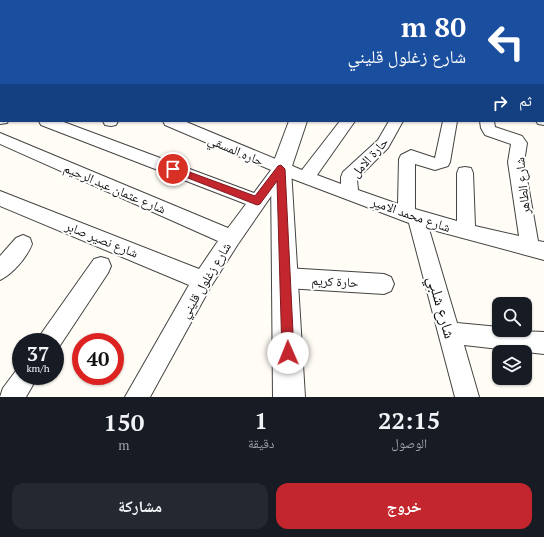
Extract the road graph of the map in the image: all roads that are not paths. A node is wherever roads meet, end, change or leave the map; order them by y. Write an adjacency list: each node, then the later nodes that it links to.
1 (49, 122): 14 (street)
2 (172, 122): 9 (street, حاره المسقي)
3 (298, 122): 9 (street)
4 (347, 122): 11 (street)
5 (395, 122): 12 (street, حارة الامل)
6 (450, 122): 15 (street, شارع شلبي)
7 (487, 122): 19 (street, شارع الطاهر)
8 (0, 138): 17 (street, شارع عثمان عبد الرحيم)
9 (281, 169): 11 (street, شارع محمد الامير); 14 (street, شارع زغلول قليني); 22 (street)
10 (465, 173): 16 (street)
11 (306, 177): 12 (street, شارع محمد الامير)
12 (351, 194): 15 (street, شارع محمد الامير)
13 (0, 198): 23 (street, شارع نصير صابر)
14 (257, 201): 17 (street, شارع زغلول قليني)
15 (411, 216): 16 (street, شارع محمد الامير); 26 (street, شارع شلبي)
16 (466, 232): 19 (street, شارع محمد الامير)
17 (231, 238): 23 (street, شارع زغلول قليني)
18 (23, 244): 21 (street)
19 (537, 250)
20 (101, 266): 25 (street)
21 (0, 270)
22 (286, 278): 24 (street, حارة كريم); 31 (street)
23 (203, 280): 30 (street, شارع زغلول قليني)
24 (384, 284)
25 (55, 333)
26 (449, 333): 27 (street); 32 (street, شارع شلبي)
27 (544, 343)
28 (20, 385): 29 (street)
29 (12, 397)
30 (137, 397)
31 (289, 397)
32 (467, 397)

